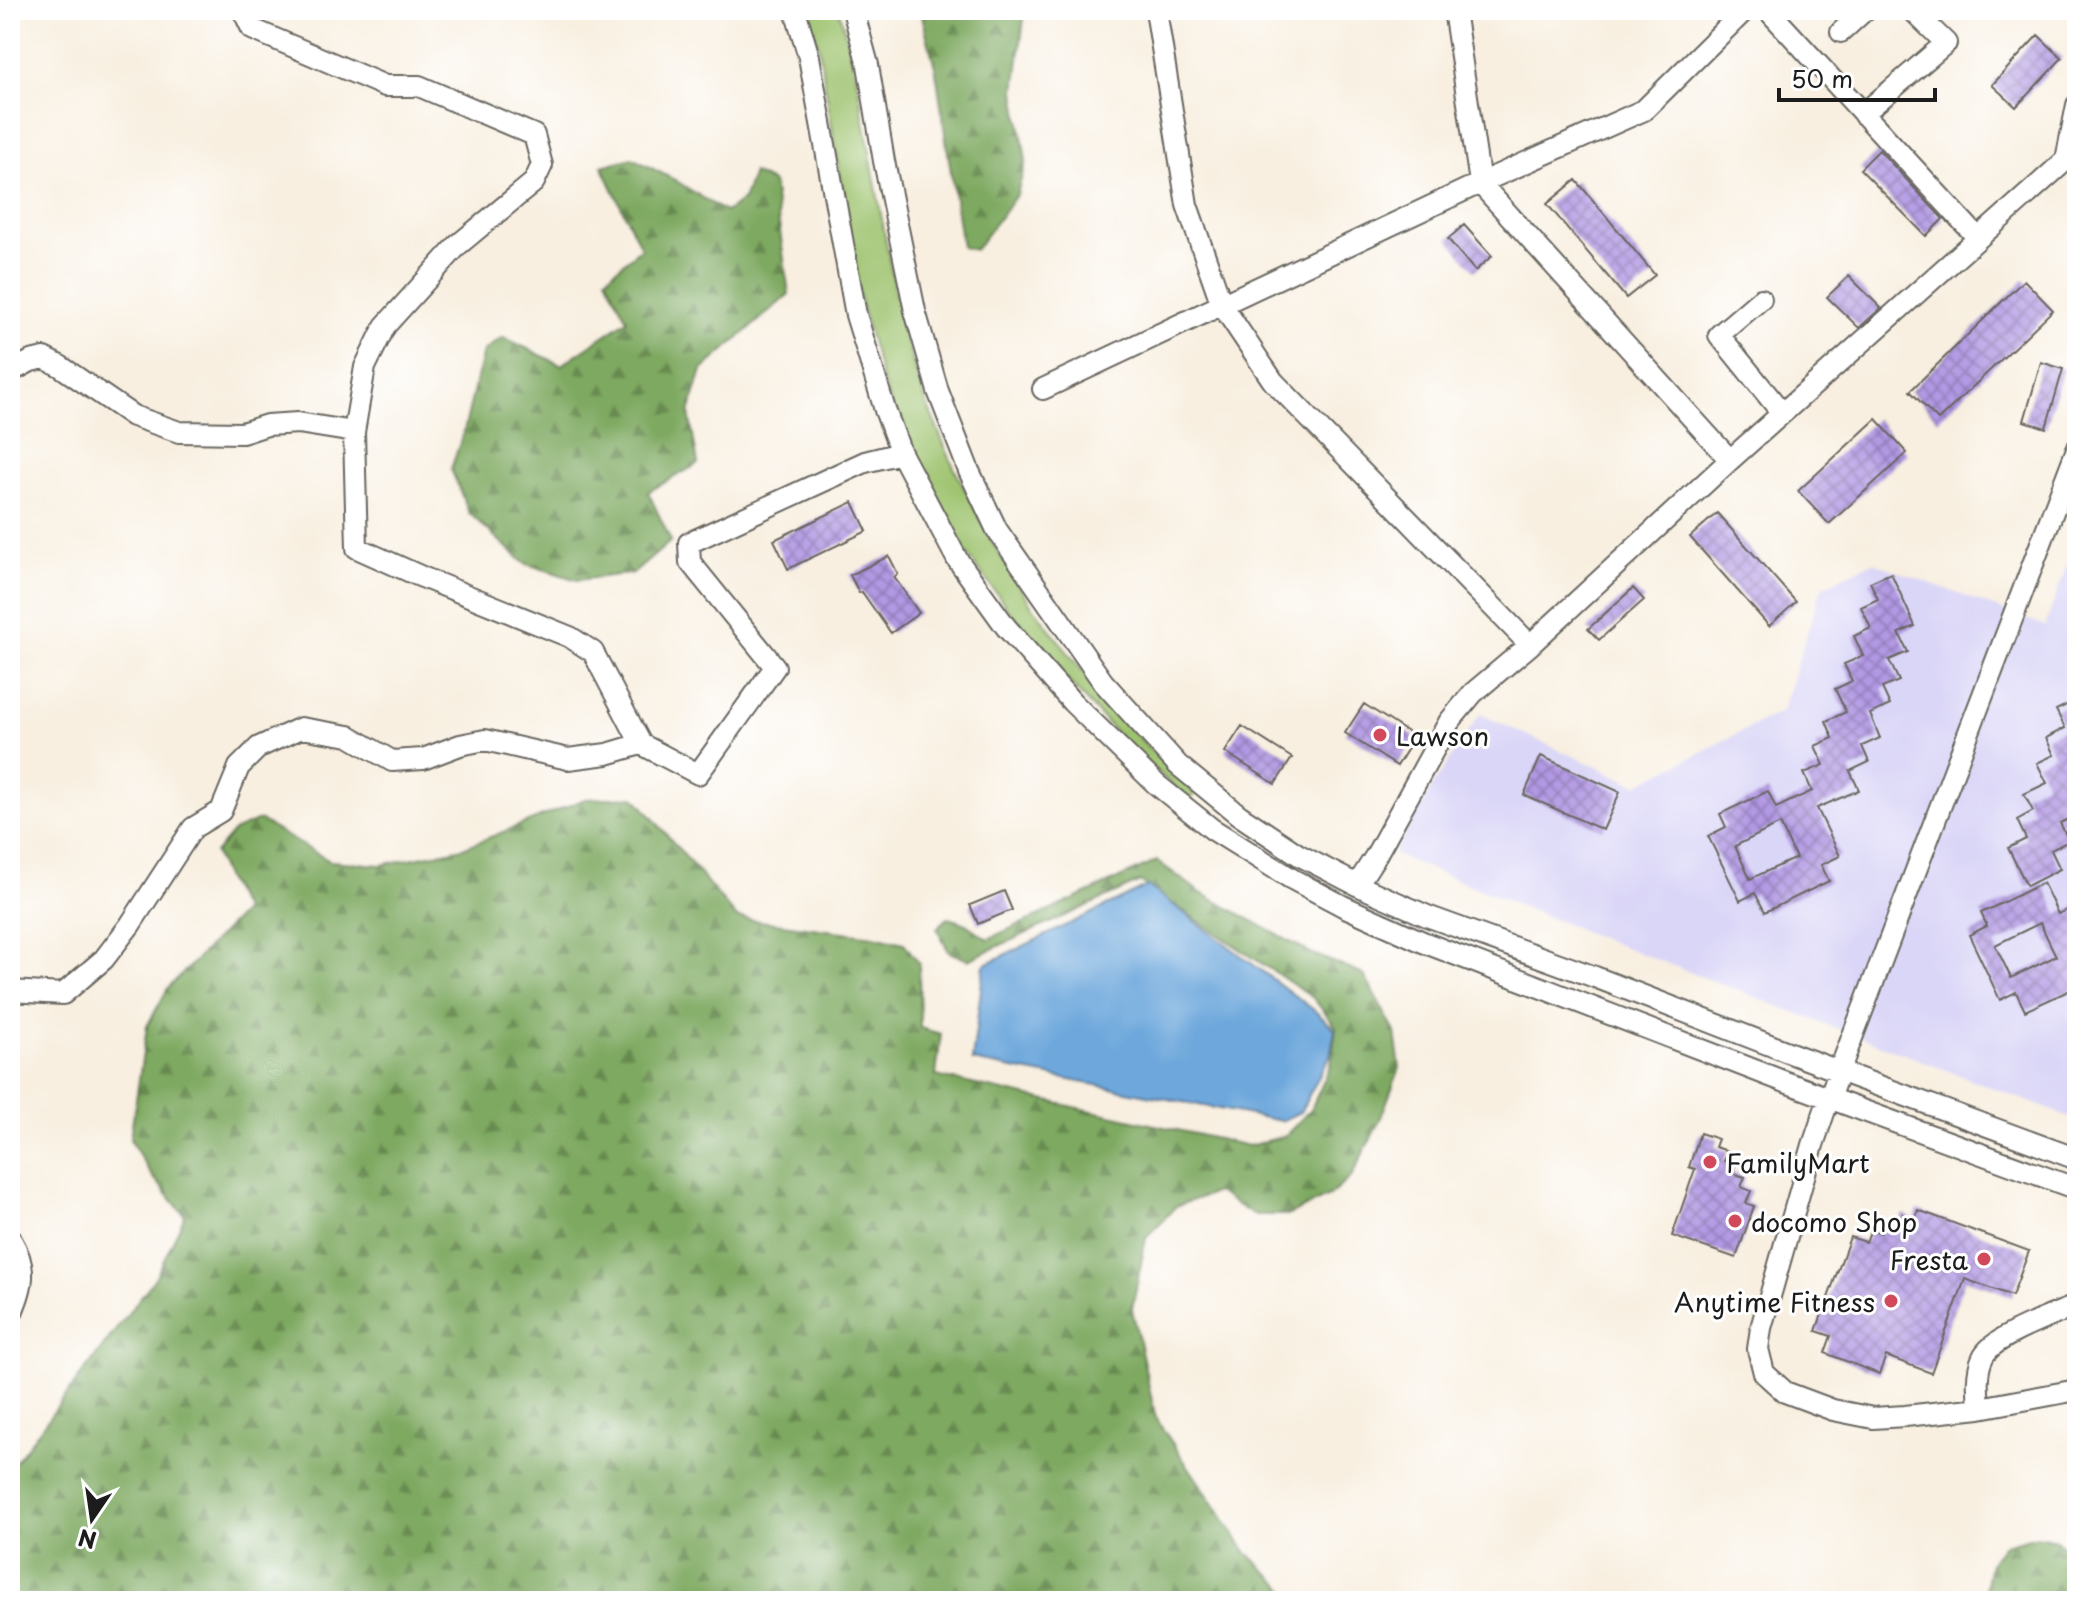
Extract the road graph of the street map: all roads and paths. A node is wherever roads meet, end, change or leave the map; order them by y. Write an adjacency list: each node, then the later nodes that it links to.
1 (243, 10): 20 (street)
2 (795, 10): 22 (street)
3 (853, 10): 26 (street)
4 (1156, 10): 16 (street)
5 (1454, 10): 13 (street)
6 (1745, 10): 13 (street)
7 (1768, 10): 12 (street)
8 (1865, 10): 10 (street)
9 (1912, 10): 12 (street)
10 (1841, 32)
11 (2077, 105): 14 (street)
12 (1863, 114): 14 (street)
13 (1480, 183): 16 (street); 23 (street)
14 (1978, 238): 19 (street)
15 (1761, 299): 19 (street)
16 (1222, 305): 18 (street); 24 (street)
17 (10, 372): 20 (street)
18 (1043, 389)
19 (1782, 413): 23 (street)
20 (354, 432): 25 (street)
21 (2077, 449): 28 (street)
22 (901, 453): 25 (street); 29 (street)
23 (1730, 460): 24 (street)
24 (1530, 645): 26 (street)
25 (641, 744): 27 (street)
26 (1357, 885): 28 (street)
27 (10, 991)
28 (1839, 1072): 29 (street); 30 (street)
29 (1829, 1098): 31 (street); 36 (street)
30 (2077, 1159)
31 (2077, 1189)
32 (10, 1238): 34 (street)
33 (2077, 1305): 36 (street)
34 (10, 1317)
35 (2077, 1390): 36 (street)
36 (1980, 1408)

